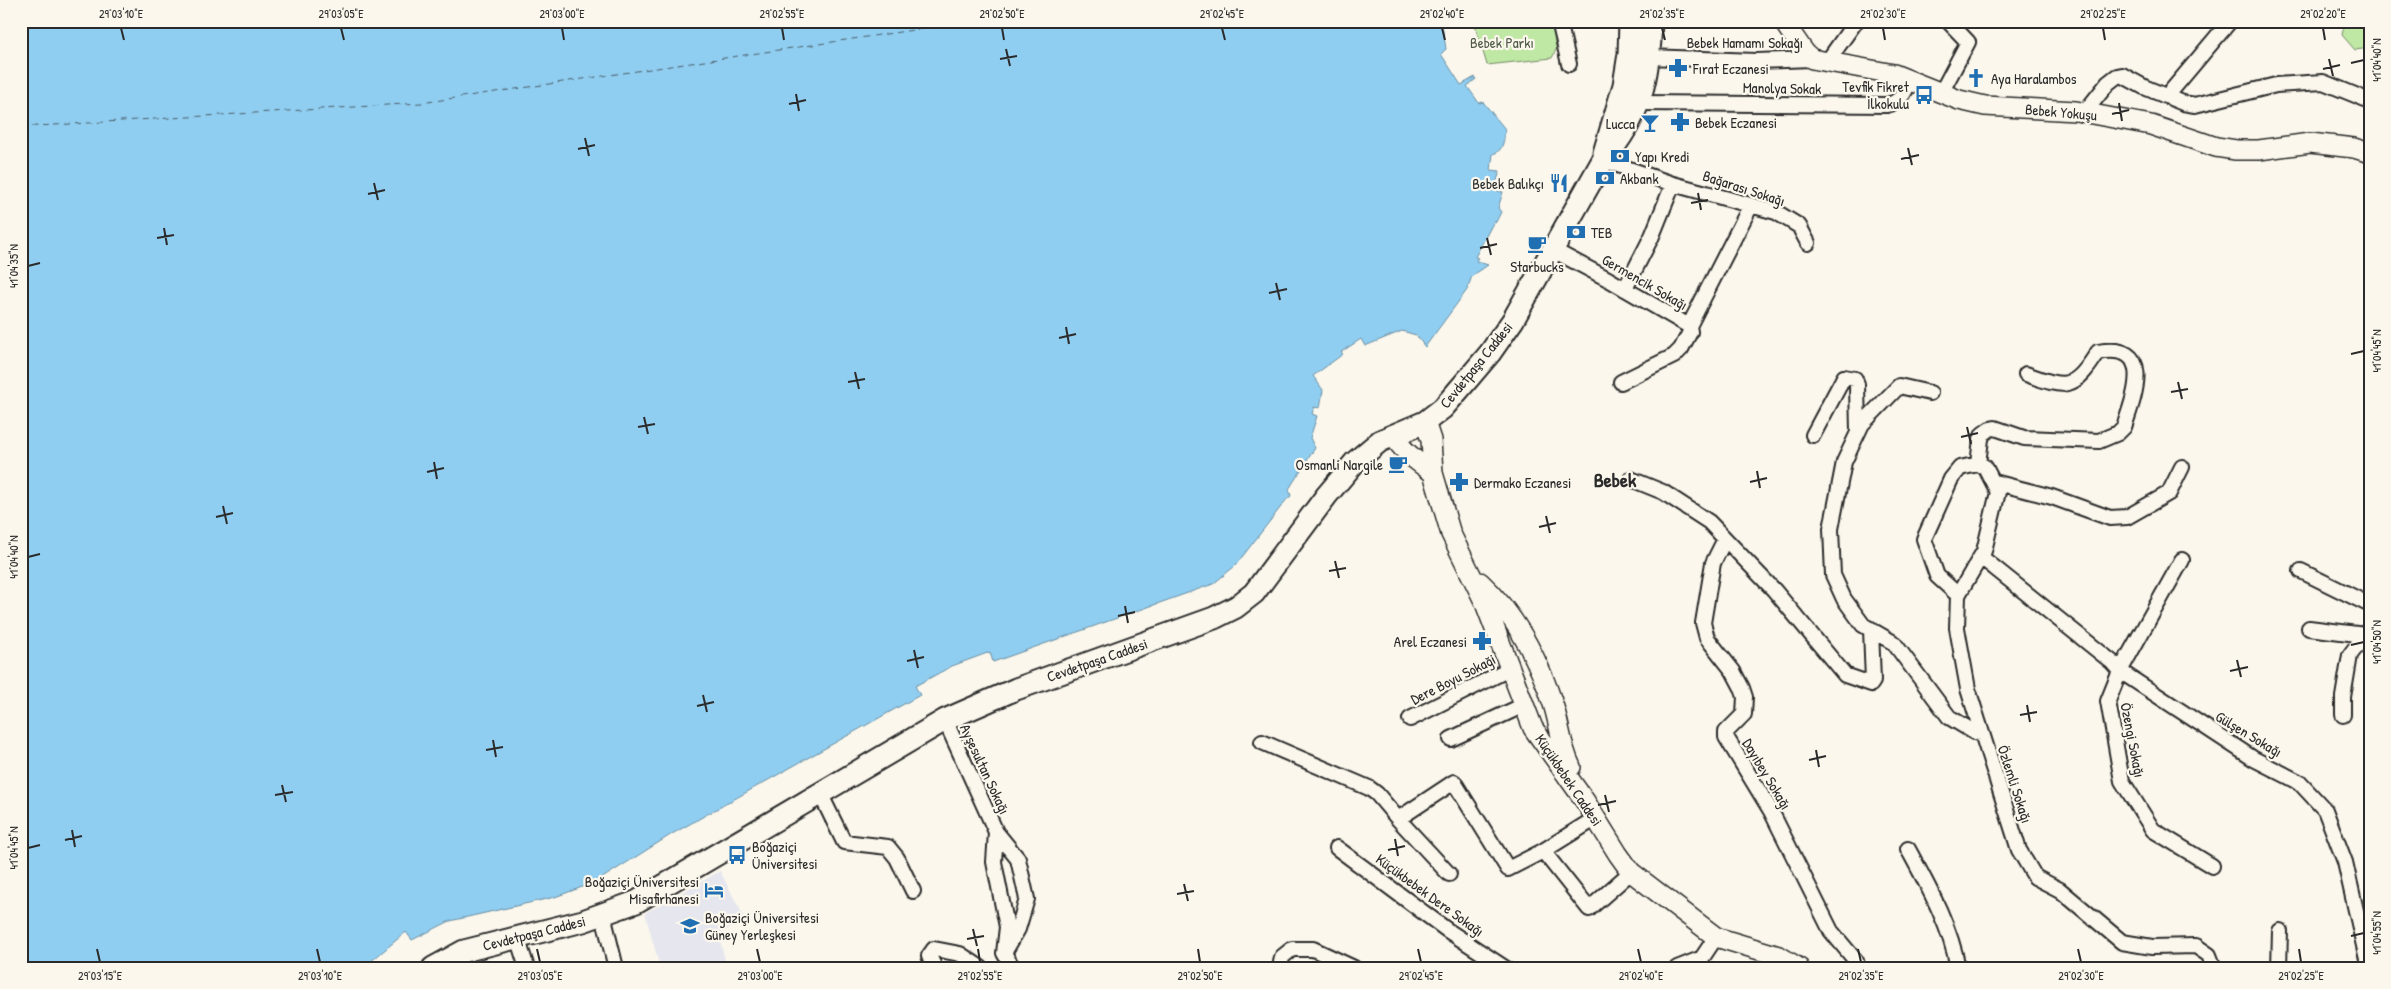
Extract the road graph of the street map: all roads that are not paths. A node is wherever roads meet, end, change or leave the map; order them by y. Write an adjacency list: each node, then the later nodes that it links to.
1 (1559, 21): 10 (street)
2 (1630, 21): 8 (main road, Cevdetpaşa Caddesi)
3 (1651, 21): 8 (main road, Cevdetpaşa Caddesi)
4 (1783, 21): 9 (street)
5 (1856, 21): 9 (street)
6 (1948, 21): 12 (street)
7 (2230, 21): 13 (street)
8 (1639, 56): 9 (street, Bebek Hamamı Sokağı); 15 (main road, Cevdetpaşa Caddesi); 18 (main road, Cevdetpaşa Caddesi)
9 (1820, 60): 11 (street, Bebek Yokuşu)
10 (1569, 64)
11 (1910, 80): 12 (street, Bebek Yokuşu); 15 (street, Manolya Sokak)
12 (1941, 93): 16 (street, Bebek Yokuşu)
13 (2167, 96): 14 (street); 16 (street)
14 (2370, 101)
15 (1640, 103): 18 (main road, Cevdetpaşa Caddesi)
16 (2085, 112): 17 (street, Bebek Yokuşu)
17 (2370, 153)
18 (1603, 160): 19 (street, Bağarası Sokağı); 22 (main road, Cevdetpaşa Caddesi)
19 (1673, 184): 20 (street, Bağarası Sokağı); 23 (street)
20 (1751, 205): 21 (street, Bağarası Sokağı); 24 (street)
21 (1808, 243)
22 (1554, 250): 23 (street, Germencik Sokağı); 28 (main road, Cevdetpaşa Caddesi)
23 (1625, 289): 24 (street, Germencik Sokağı)
24 (1689, 326): 26 (street, Germencik Sokağı)
25 (2026, 374): 32 (street)
26 (1621, 382)
27 (1930, 393): 29 (street, Özlemli Sokağı)
28 (1425, 422): 30 (main road, Cevdetpaşa Caddesi); 34 (street, Küçükbebek Caddesi)
29 (1858, 433): 31 (street, Özlemli Sokağı); 45 (street, Özlemli Sokağı)
30 (1393, 435): 34 (street); 52 (main road, Cevdetpaşa Caddesi)
31 (1813, 435)
32 (1978, 464): 36 (street); 42 (street)
33 (2182, 467): 36 (street)
34 (1434, 473): 41 (street, Küçükbebek Caddesi)
35 (1631, 479): 37 (street)
36 (1994, 482): 38 (street)
37 (1725, 539): 45 (street); 84 (street, Dayıbey Sokağı)
38 (1981, 557): 42 (street); 48 (street, Gülşen Sokağı)
39 (2182, 560): 48 (street)
40 (2301, 571): 43 (street)
41 (1471, 572): 47 (street, Küçükbebek Caddesi); 57 (street)
42 (1958, 595): 53 (street)
43 (2370, 605)
44 (2309, 628): 46 (street)
45 (1870, 629): 53 (street, Özlemli Sokağı)
46 (2367, 632): 50 (street)
47 (1511, 668): 49 (street, Küçükbebek Caddesi); 51 (street, Dere Boyu Sokaği)
48 (2120, 671): 64 (street, Özengi Sokağı); 88 (street, Gülşen Sokağı)
49 (1524, 705): 54 (street); 57 (street, Küçükbebek Caddesi)
50 (2343, 714)
51 (1410, 719)
52 (944, 720): 56 (main road, Cevdetpaşa Caddesi); 60 (street, Ayşesultan Sokağı)
53 (1981, 733): 86 (street, Özlemli Sokağı)
54 (1451, 739)
55 (1262, 742): 59 (street)
56 (820, 793): 67 (street); 68 (main road, Cevdetpaşa Caddesi)
57 (1585, 801): 58 (street, Küçükbebek Caddesi)
58 (1596, 818): 63 (street); 65 (street, Küçükbebek Caddesi)
59 (1398, 819): 63 (street); 66 (street)
60 (996, 832): 72 (street, Ayşesultan Sokağı); 72 (street, Ayşesultan Sokağı)
61 (1337, 848): 81 (street, Küçükbebek Dere Sokağı)
62 (1908, 849): 85 (street)
63 (1543, 851): 65 (street)
64 (2212, 866)
65 (1631, 872): 70 (street, Küçükbebek Caddesi)
66 (1449, 874)
67 (914, 891)
68 (603, 915): 71 (main road, Cevdetpaşa Caddesi); 75 (street)
69 (2280, 931): 87 (street)
70 (1716, 936): 82 (street); 83 (street, Küçükbebek Caddesi)
71 (517, 937): 73 (main road, Cevdetpaşa Caddesi); 74 (street)
72 (1004, 953): 78 (street)
73 (434, 968)
74 (527, 968)
75 (616, 968)
76 (935, 968): 77 (street)
77 (981, 968)
78 (1013, 968)
79 (1280, 968): 80 (street)
80 (1354, 968)
81 (1505, 968)
82 (1677, 968)
83 (1799, 968)
84 (1858, 968)
85 (1958, 968)
86 (2214, 968)
87 (2279, 968)
88 (2369, 968)

